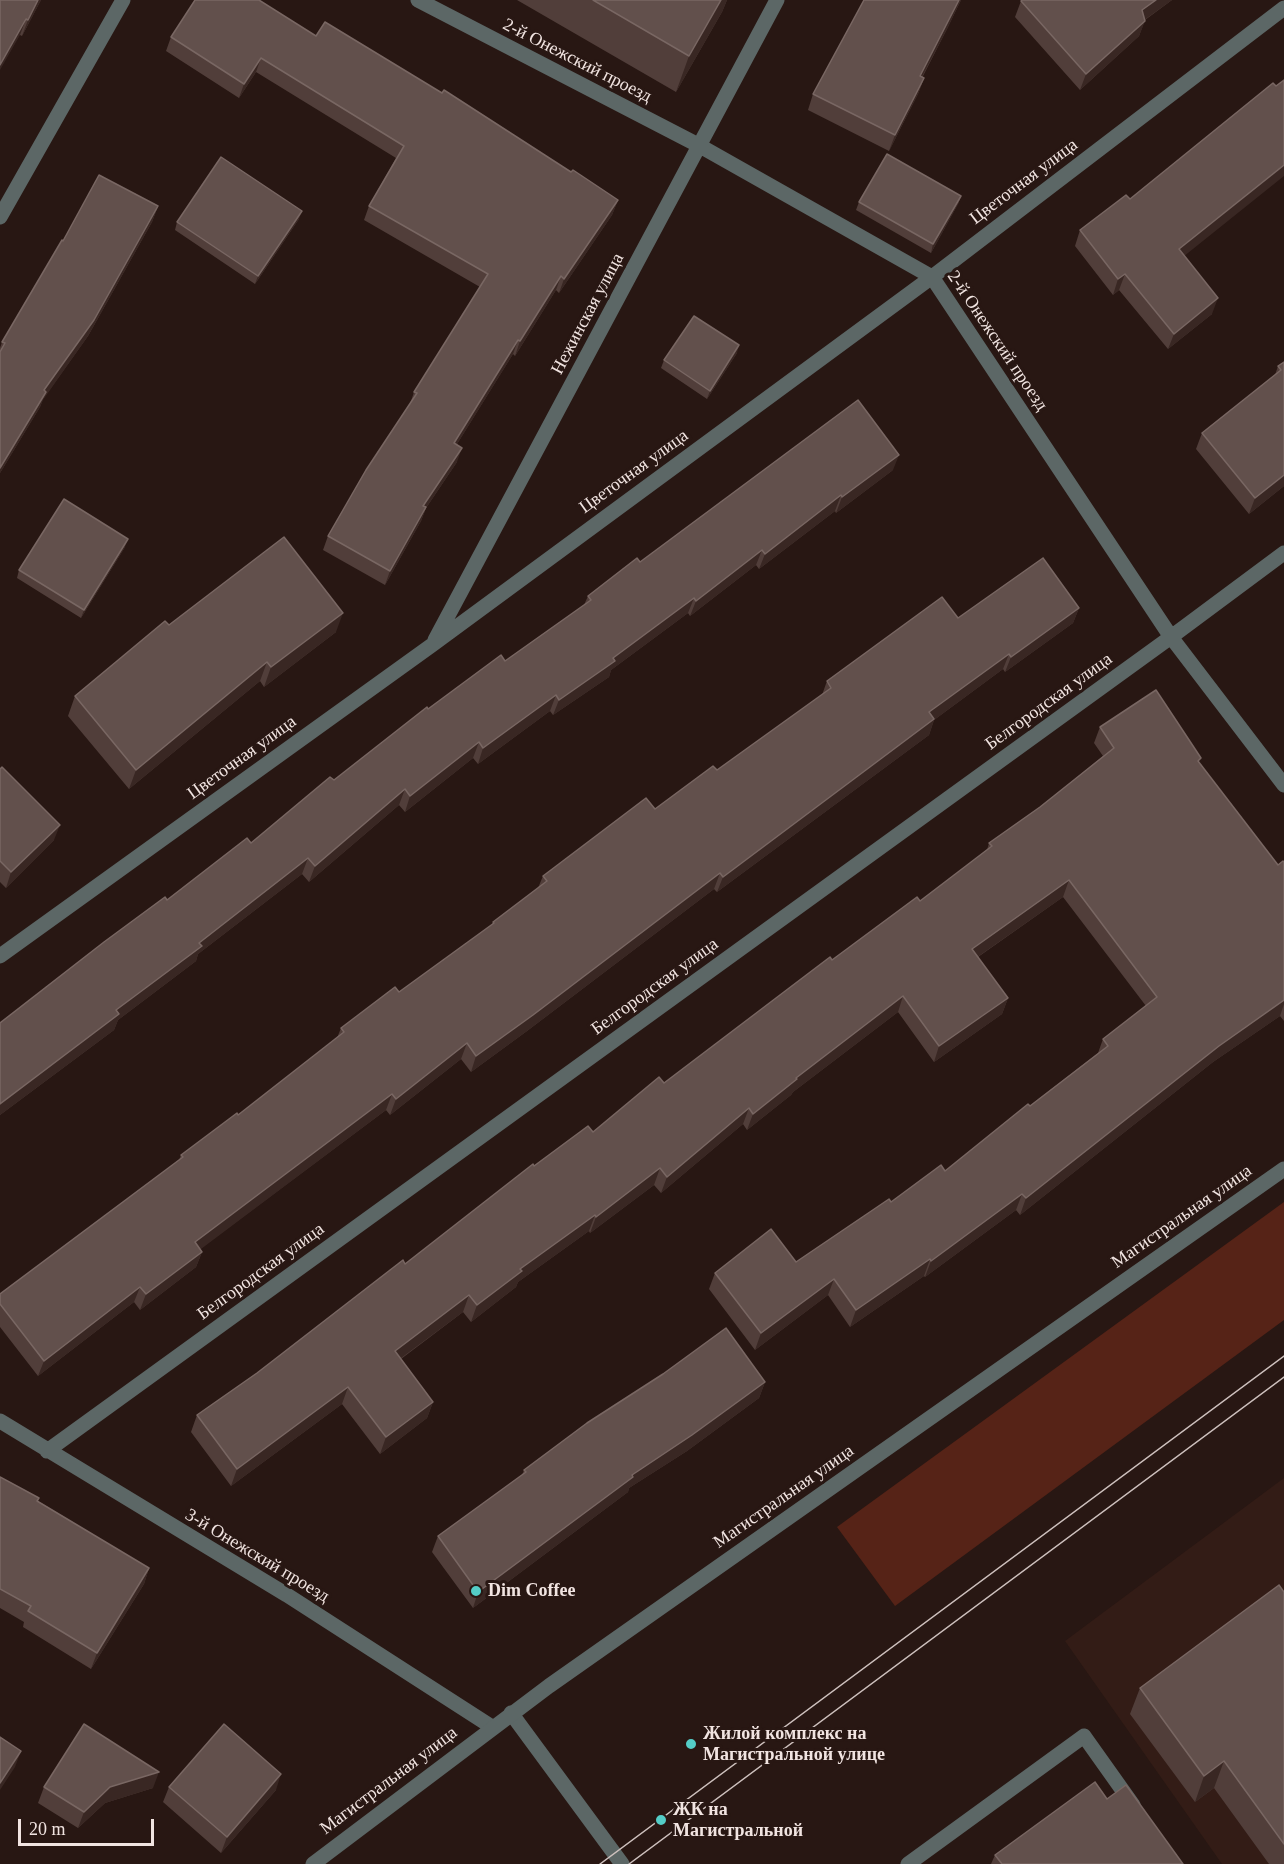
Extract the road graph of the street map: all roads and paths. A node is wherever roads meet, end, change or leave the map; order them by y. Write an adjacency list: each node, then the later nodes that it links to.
1 (123, 0): 6 (street)
2 (418, 0): 5 (street, 2-й Онежский проезд)
3 (777, 0): 5 (street, Нежинская улица)
4 (1284, 8): 7 (street, Цветочная улица)
5 (700, 146): 7 (street, 2-й Онежский проезд); 10 (street, Нежинская улица)
6 (0, 217)
7 (932, 277): 9 (street, 2-й Онежский проезд); 10 (street, Цветочная улица)
8 (1284, 553): 9 (street, Белгородская улица)
9 (1171, 637): 11 (street, 2-й Онежский проезд); 15 (street, Белгородская улица)
10 (432, 645): 12 (street, Цветочная улица)
11 (1284, 785)
12 (0, 956)
13 (1284, 1169): 16 (street, Магистральная улица)
14 (0, 1421): 15 (street, 3-й Онежский проезд)
15 (47, 1451): 17 (street, 3-й Онежский проезд)
16 (511, 1713): 17 (street, Магистральная улица); 20 (street)
17 (492, 1727): 19 (street, Магистральная улица)
18 (1143, 1818): 21 (street)
19 (313, 1864)
20 (622, 1864)
21 (908, 1864)

